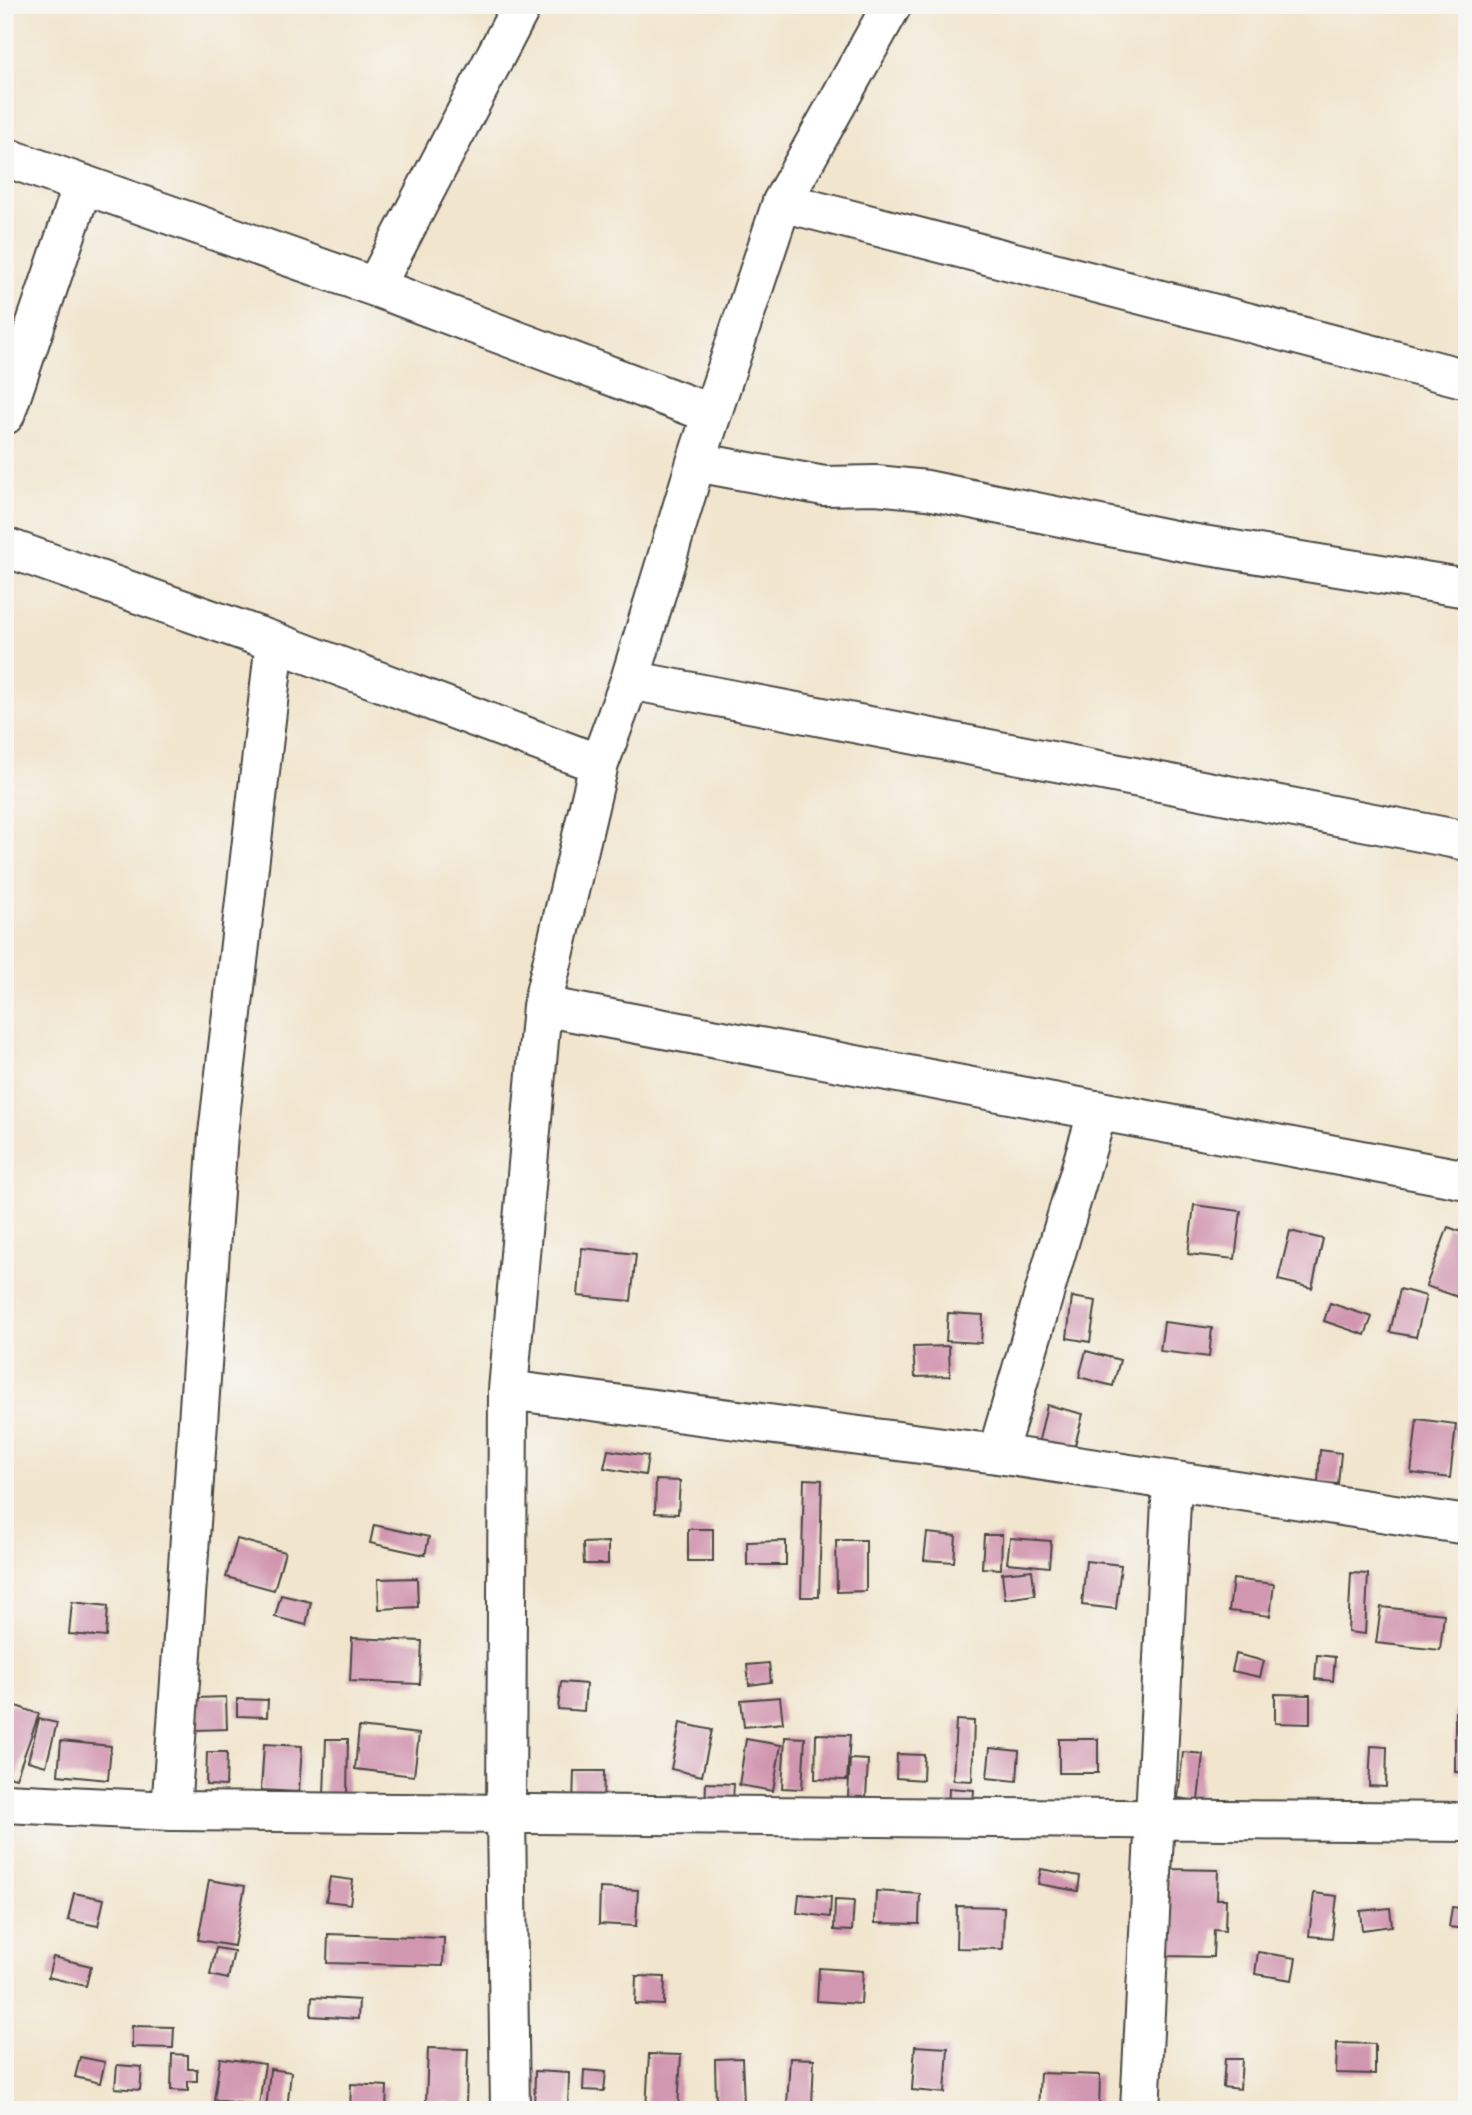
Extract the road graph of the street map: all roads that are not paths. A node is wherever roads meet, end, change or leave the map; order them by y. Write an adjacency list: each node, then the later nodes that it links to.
1 (522, 5): 6 (street)
2 (892, 5): 5 (street)
3 (5, 157): 4 (street)
4 (83, 184): 6 (street); 9 (street)
5 (782, 202): 7 (street); 8 (street)
6 (375, 287): 8 (street)
7 (1467, 379)
8 (712, 414): 10 (street)
9 (5, 415)
10 (696, 462): 12 (street); 14 (street)
11 (5, 547): 13 (street)
12 (1467, 588)
13 (275, 642): 15 (street); 25 (street)
14 (630, 680): 15 (street); 16 (street)
15 (599, 764): 17 (street)
16 (1467, 841)
17 (542, 1006): 18 (street); 20 (street)
18 (1098, 1110): 19 (street); 21 (street)
19 (1467, 1180)
20 (508, 1390): 21 (street); 26 (street)
21 (997, 1454): 22 (street)
22 (1172, 1482): 23 (street); 27 (street)
23 (1467, 1524)
24 (5, 1802): 25 (street)
25 (171, 1811): 26 (street)
26 (506, 1815): 27 (street); 29 (street)
27 (1154, 1821): 28 (street); 30 (street)
28 (1467, 1822)
29 (510, 2110)
30 (1140, 2110)

